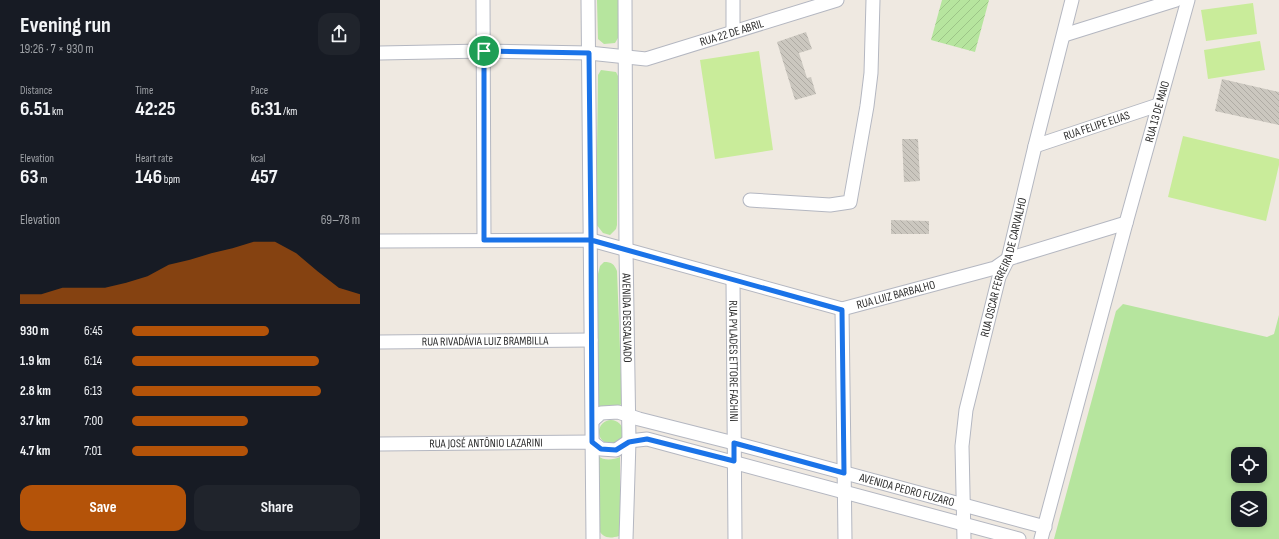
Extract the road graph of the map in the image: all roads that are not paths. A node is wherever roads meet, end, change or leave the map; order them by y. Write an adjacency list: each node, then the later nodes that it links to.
1 (483, 0): 12 (street)
2 (588, 0): 14 (street)
3 (625, 0): 15 (street, AVENIDA DESCALVADO)
4 (733, 0): 10 (street)
5 (837, 0): 10 (street, RUA 22 DE ABRIL)
6 (873, 0): 18 (street)
7 (1072, 0): 11 (street, RUA OSCAR FERREIRA DE CARVALHO)
8 (1176, 0): 11 (street)
9 (1188, 0): 16 (street, RUA 13 DE MAIO)
10 (733, 31): 15 (street, RUA 22 DE ABRIL)
11 (1064, 35): 17 (street, RUA OSCAR FERREIRA DE CARVALHO)
12 (484, 51): 13 (street, RUA 22 DE ABRIL); 14 (street, RUA 22 DE ABRIL); 20 (street)
13 (380, 52)
14 (589, 53): 15 (street, RUA 22 DE ABRIL); 21 (street)
15 (626, 57): 23 (street, AVENIDA DESCALVADO)
16 (1158, 105): 17 (street, RUA FELIPE ELIAS); 19 (street, RUA 13 DE MAIO)
17 (1035, 146): 24 (street, RUA OSCAR FERREIRA DE CARVALHO)
18 (750, 200)
19 (1126, 223): 24 (street, RUA LUIZ BARBALHO); 40 (street, RUA 13 DE MAIO)
20 (484, 240): 21 (street, RUA LUIZ BARBALHO); 22 (street, RUA LUIZ BARBALHO)
21 (591, 240): 23 (street, RUA LUIZ BARBALHO); 27 (street)
22 (380, 241)
23 (626, 250): 25 (street, RUA LUIZ BARBALHO); 29 (street, AVENIDA DESCALVADO)
24 (1008, 259): 26 (street, RUA LUIZ BARBALHO); 38 (street, RUA OSCAR FERREIRA DE CARVALHO)
25 (733, 280): 26 (street, RUA LUIZ BARBALHO); 33 (street, RUA PYLADES ETTORE FACHINI)
26 (842, 310): 36 (street)
27 (591, 340): 28 (street, RUA RIVADÁVIA LUIZ BRAMBILLA); 30 (street)
28 (380, 342)
29 (629, 416): 30 (street); 32 (street, AVENIDA DESCALVADO); 33 (street, AVENIDA PEDRO FUZARO)
30 (593, 420): 31 (street)
31 (592, 442): 32 (street); 34 (street, RUA JOSÉ ANTÔNIO LAZARINI); 41 (street)
32 (629, 442): 35 (street, AVENIDA PEDRO FUZARO); 42 (street, AVENIDA DESCALVADO)
33 (734, 443): 35 (street, RUA PYLADES ETTORE FACHINI); 36 (street, AVENIDA PEDRO FUZARO)
34 (380, 444)
35 (734, 461): 37 (street, AVENIDA PEDRO FUZARO); 43 (street, RUA PYLADES ETTORE FACHINI)
36 (844, 473): 37 (street); 38 (street, AVENIDA PEDRO FUZARO)
37 (845, 493): 39 (street, AVENIDA PEDRO FUZARO); 44 (street)
38 (964, 505): 39 (street, RUA OSCAR FERREIRA DE CARVALHO); 40 (street, AVENIDA PEDRO FUZARO)
39 (964, 524): 45 (street, RUA OSCAR FERREIRA DE CARVALHO); 46 (street, AVENIDA PEDRO FUZARO)
40 (1043, 533)
41 (593, 539)
42 (626, 539)
43 (735, 539)
44 (845, 539)
45 (964, 539)
46 (1019, 539)

